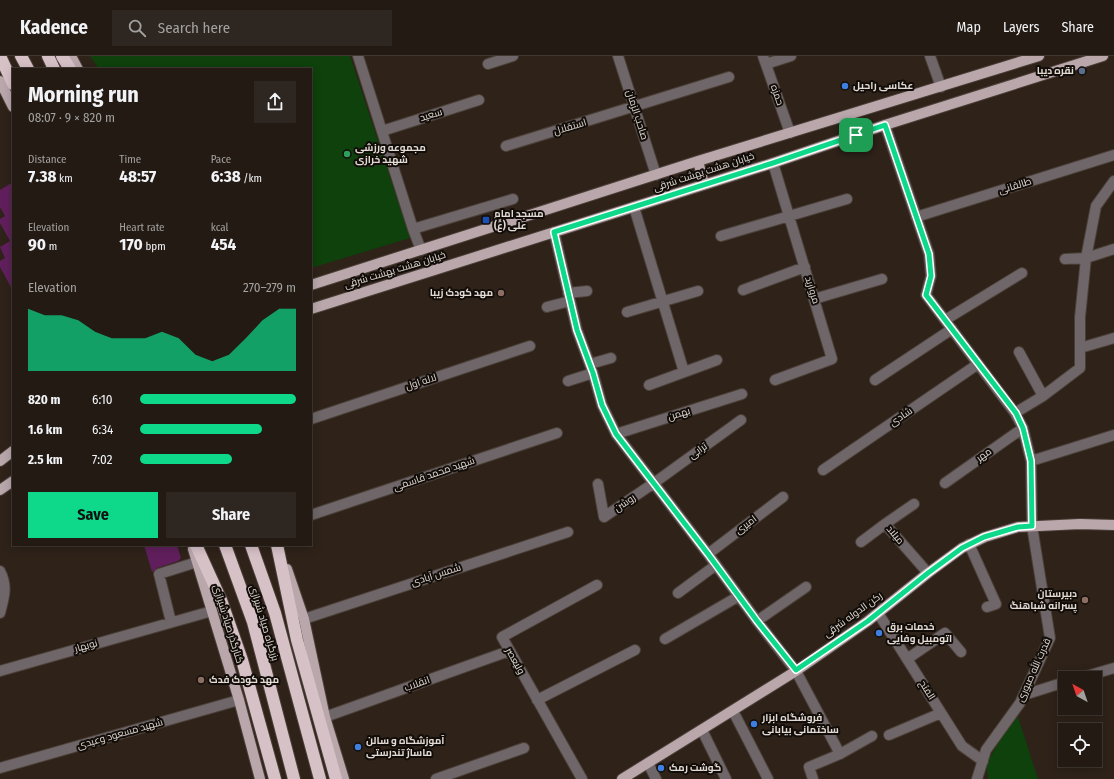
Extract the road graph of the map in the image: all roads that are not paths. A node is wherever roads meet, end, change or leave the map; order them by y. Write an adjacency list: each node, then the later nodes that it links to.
1 (0, 56): 21 (highway)
2 (21, 56): 15 (highway)
3 (48, 56): 16 (highway)
4 (62, 56): 17 (highway)
5 (71, 56): 18 (main road)
6 (358, 56): 27 (street)
7 (513, 56): 14 (street)
8 (618, 56): 25 (street, صاحب الزمان)
9 (791, 56): 13 (street)
10 (930, 56): 22 (street)
11 (1039, 56): 22 (main road, خیابان هشت بهشت شرقی)
12 (1103, 56): 26 (main road, خیابان هشت بهشت شرقی)
13 (765, 60): 28 (street, حمزه)
14 (488, 64)
15 (27, 68)
16 (54, 68)
17 (69, 68)
18 (77, 68)
19 (729, 77): 25 (street, استقلال)
20 (0, 81): 24 (main road)
21 (12, 82)
22 (940, 87): 28 (main road, خیابان هشت بهشت شرقی)
23 (479, 100): 27 (street, سعید)
24 (12, 105)
25 (634, 107): 29 (street, استقلال); 33 (street, صاحب الزمان)
26 (885, 125): 32 (main road, خیابان هشت بهشت شرقی); 40 (street)
27 (382, 131): 41 (street)
28 (790, 133): 31 (main road, خیابان هشت بهشت شرقی)
29 (506, 146)
30 (1114, 155): 40 (street, طالقانی)
31 (698, 161): 33 (main road, خیابان هشت بهشت شرقی); 35 (main road)
32 (773, 163): 35 (main road, خیابان هشت بهشت شرقی); 39 (street, مروارید)
33 (656, 174): 45 (main road, خیابان هشت بهشت شرقی)
34 (1114, 181): 46 (street)
35 (704, 184): 38 (main road, خیابان هشت بهشت شرقی)
36 (847, 199): 39 (street)
37 (513, 200): 41 (street)
38 (634, 207): 42 (main road, خیابان هشت بهشت شرقی); 57 (street)
39 (789, 215): 43 (street); 48 (street, مروارید)
40 (916, 217): 61 (street, قدرت الله صبوری)
41 (413, 229): 45 (street)
42 (554, 232): 55 (street); 59 (main road, خیابان هشت بهشت شرقی)
43 (721, 236)
44 (1114, 249): 46 (street)
45 (421, 250): 51 (main road, خیابان هشت بهشت شرقی)
46 (1086, 258): 47 (street); 65 (street)
47 (1065, 259)
48 (805, 267): 53 (street); 56 (street, مروارید)
49 (1022, 273): 61 (street)
50 (882, 279): 56 (street)
51 (312, 285)
52 (587, 290): 55 (street)
53 (743, 290)
54 (698, 291): 57 (street)
55 (569, 297): 58 (street); 70 (street)
56 (814, 299): 72 (street, مروارید)
57 (662, 302): 60 (street); 71 (street)
58 (547, 307)
59 (312, 309)
60 (627, 312)
61 (945, 320): 62 (street, قدرت الله صبوری)
62 (952, 329): 69 (street, قدرت الله صبوری); 73 (street)
63 (1114, 338): 65 (street)
64 (530, 346): 79 (street, لاله اول)
65 (1080, 348): 77 (street)
66 (1020, 352): 77 (street)
67 (611, 358): 70 (street)
68 (717, 360): 71 (street)
69 (978, 364): 78 (street, قدرت الله صبوری); 88 (street, شادی)
70 (592, 369): 74 (street); 83 (street)
71 (684, 372): 75 (street)
72 (775, 380)
73 (874, 380)
74 (568, 381)
75 (649, 385)
76 (742, 394): 83 (street, بهمن)
77 (1043, 396): 78 (street)
78 (1016, 413): 81 (street, قدرت الله صبوری)
79 (312, 418)
80 (742, 420): 90 (street, ترابی)
81 (1023, 428): 87 (street, قدرت الله صبوری); 91 (street, مهر)
82 (557, 433): 96 (street, شهید محمد قاسمی)
83 (616, 434): 90 (street)
84 (1114, 435): 87 (street)
85 (12, 452): 86 (main road)
86 (0, 461)
87 (1031, 461): 99 (street, قدرت الله صبوری)
88 (823, 470)
89 (12, 482): 93 (main road)
90 (654, 483): 92 (street, روشن); 109 (street)
91 (945, 483)
92 (598, 484)
93 (0, 490)
94 (783, 497): 109 (street, امیری)
95 (914, 504): 97 (street, میلاد)
96 (312, 515)
97 (885, 524): 101 (street); 113 (street, میلاد)
98 (1114, 525): 99 (main road, رکن الدوله شرقی)
99 (1032, 526): 102 (main road, رکن الدوله شرقی); 135 (street, قدرت الله صبوری)
100 (568, 532): 122 (street, شمس آبادی)
101 (861, 542)
102 (969, 544): 113 (main road, رکن الدوله شرقی); 118 (street)
103 (192, 546): 110 (main road, کنارگذر صیاد شیرازی)
104 (196, 546): 150 (highway)
105 (225, 546): 151 (highway, بزرگراه صیاد شیرازی)
106 (251, 546): 152 (highway, بزرگراه صیاد شیرازی)
107 (278, 546): 122 (main road)
108 (278, 546): 153 (highway)
109 (708, 554): 111 (street)
110 (197, 562): 119 (main road, کنارگذر صیاد شیرازی); 124 (street)
111 (716, 565): 116 (street); 117 (street)
112 (0, 571): 120 (street)
113 (928, 573): 121 (main road, رکن الدوله شرقی)
114 (597, 585): 127 (street, ولیعصر)
115 (806, 587): 123 (street)
116 (678, 593)
117 (739, 596): 123 (street); 125 (street)
118 (987, 607)
119 (212, 611): 124 (street, نوبهار); 136 (main road, کنارگذر صیاد شیرازی)
120 (0, 613)
121 (878, 613): 129 (street, الفتح); 131 (main road, رکن الدوله شرقی)
122 (304, 619): 140 (main road)
123 (757, 621): 131 (street)
124 (171, 622): 132 (street, نوبهار)
125 (665, 639)
126 (635, 650): 137 (street)
127 (509, 651): 137 (street, ولیعصر); 140 (street, انقلاب)
128 (961, 652): 129 (street)
129 (907, 659): 139 (street, الفتح)
130 (1114, 668): 133 (street)
131 (796, 670): 138 (main road, رکن الدوله شرقی); 145 (street)
132 (0, 671)
133 (1102, 672)
134 (1058, 684): 135 (street)
135 (1024, 695): 146 (street, قدرت الله صبوری)
136 (239, 700): 148 (street, شهید مسعود وعیدی); 149 (main road, کنارگذر صیاد شیرازی)
137 (537, 700): 156 (street, ولیعصر)
138 (733, 710): 141 (main road, رکن الدوله شرقی); 160 (street)
139 (941, 713): 142 (street); 146 (street, الفتح)
140 (325, 717): 154 (main road)
141 (702, 730): 147 (main road, رکن الدوله شرقی); 159 (street)
142 (889, 735)
143 (872, 736): 145 (street)
144 (524, 748): 155 (street)
145 (840, 754): 161 (street)
146 (982, 761): 162 (street, قدرت الله صبوری)
147 (648, 763): 157 (main road, رکن الدوله شرقی); 158 (street)
148 (0, 768)
149 (260, 779)
150 (275, 779)
151 (294, 779)
152 (320, 779)
153 (336, 779)
154 (344, 779)
155 (436, 779)
156 (582, 779)
157 (622, 779)
158 (656, 779)
159 (726, 779)
160 (768, 779)
161 (813, 779)
162 (977, 779)

